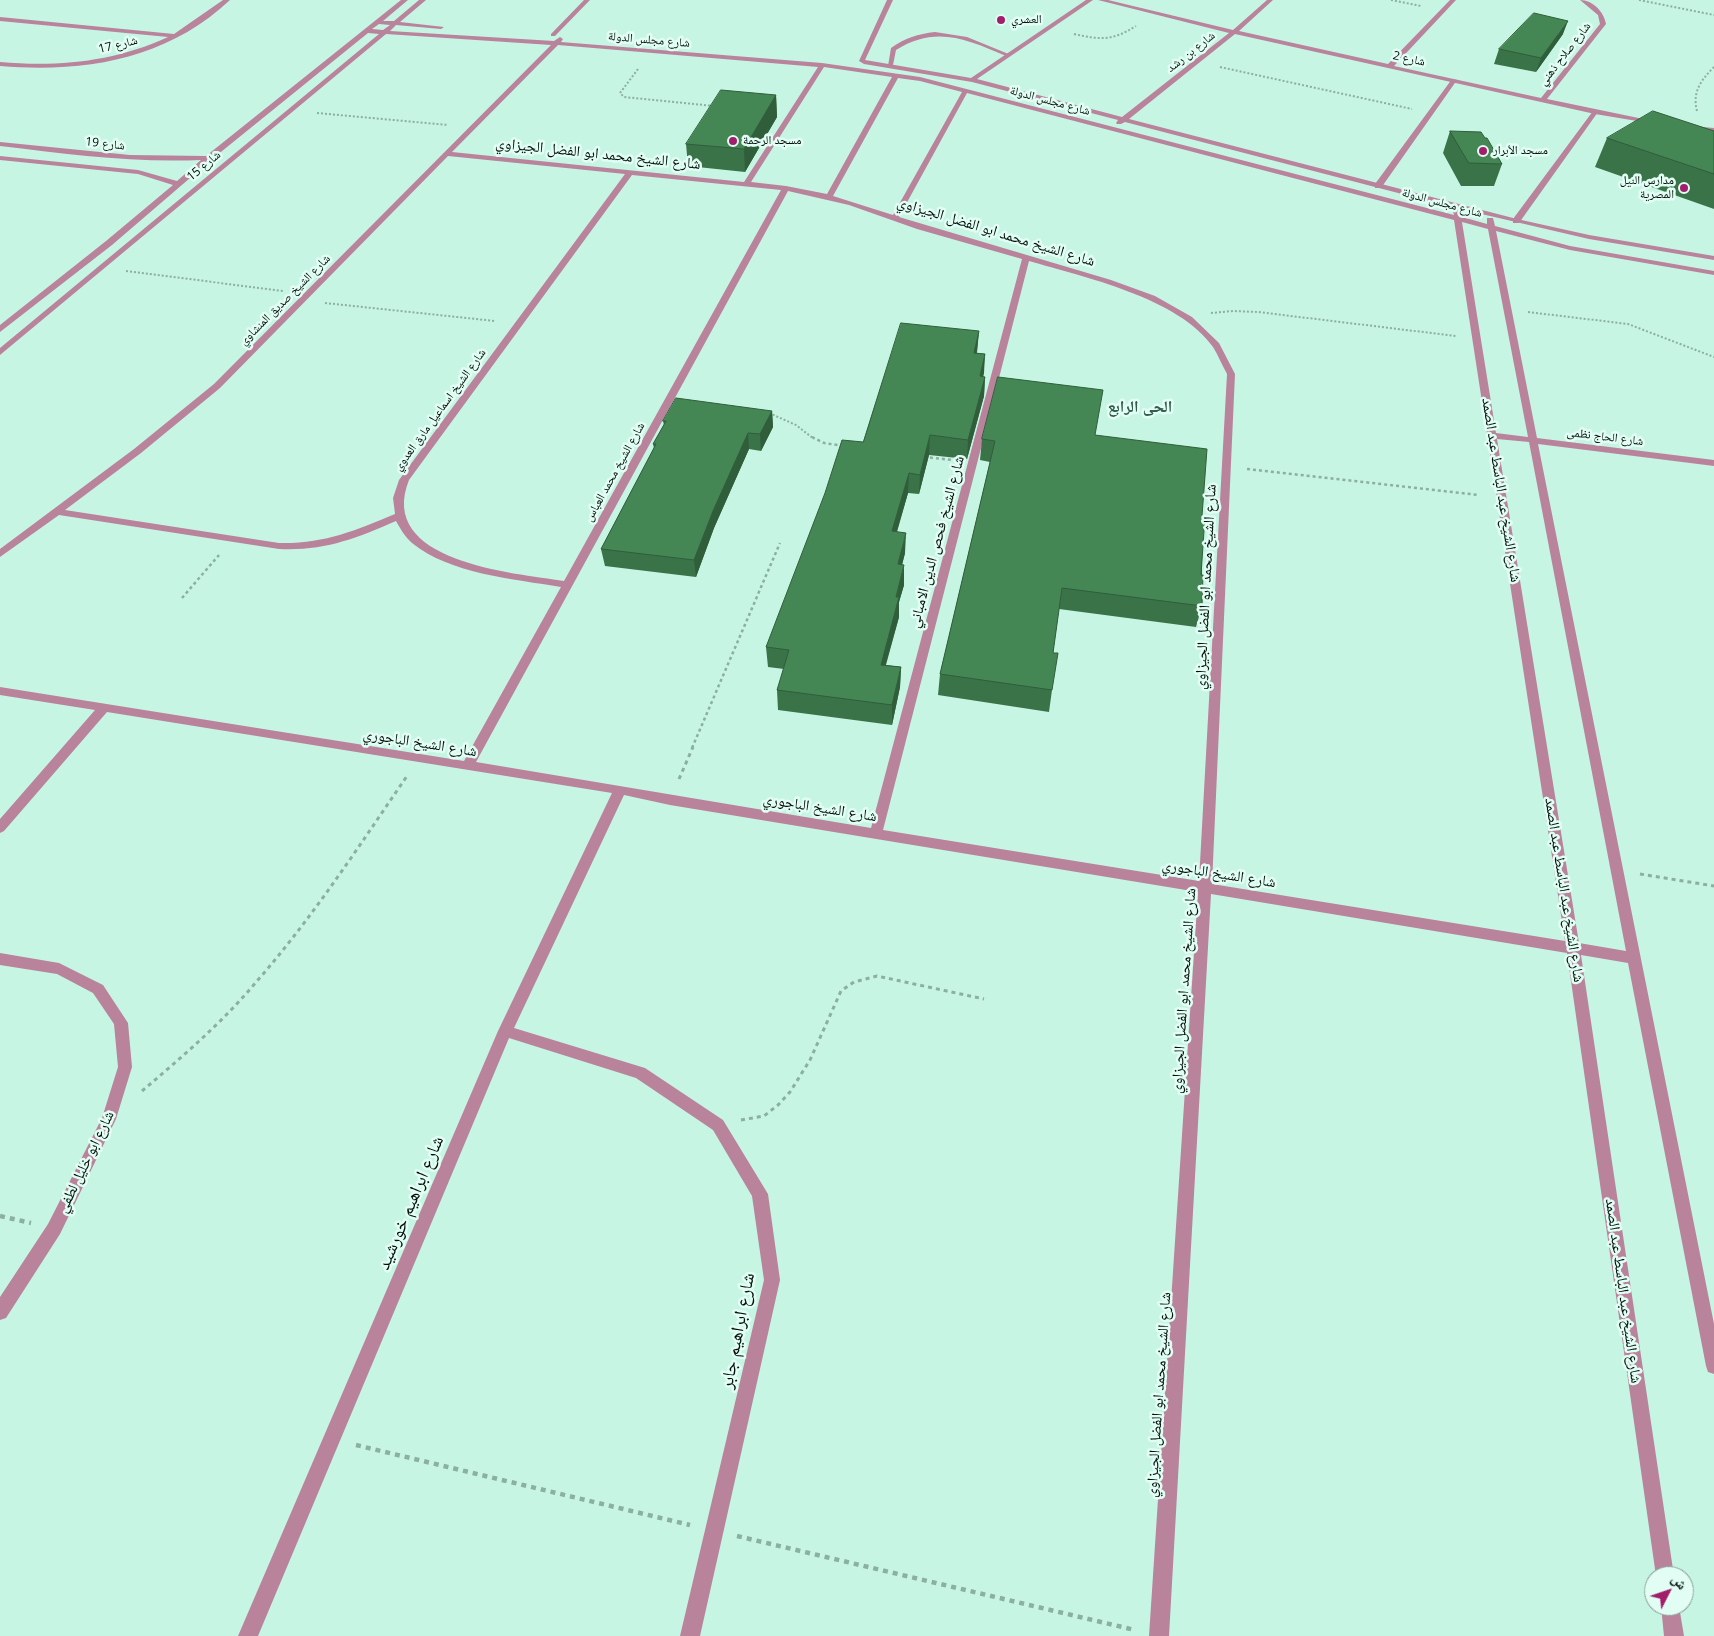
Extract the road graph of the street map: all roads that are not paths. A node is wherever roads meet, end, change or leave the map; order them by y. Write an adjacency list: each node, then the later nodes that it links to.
1 (227, 0): 19 (street, شارع 17)
2 (405, 0): 12 (street, شارع 15)
3 (423, 0): 13 (street, شارع 15)
4 (587, 0): 21 (street)
5 (890, 0): 26 (street)
6 (1090, 0): 22 (street)
7 (1101, 0): 18 (street, شارع 2)
8 (1270, 0): 18 (street, شارع بن رشد)
9 (1453, 0): 31 (street)
10 (1583, 0): 36 (street, شارع صلاح ذهني)
11 (0, 19): 19 (street)
12 (378, 22): 13 (street); 16 (street, شارع 15)
13 (394, 24): 14 (street); 17 (street, شارع 15)
14 (449, 28)
15 (487, 30): 21 (street, شارع مجلس الدولة)
16 (368, 31): 17 (street, شارع مجلس الدولة); 48 (street, شارع 15)
17 (384, 32): 21 (street, شارع مجلس الدولة); 61 (street, شارع 15)
18 (1234, 32): 31 (street, شارع 2); 38 (street, شارع بن رشد)
19 (174, 36): 27 (street, شارع 17)
20 (563, 36): 21 (street, شارع الشيخ صديق المنشاوي); 23 (street, شارع مجلس الدولة)
21 (555, 39): 28 (street, شارع مجلس الدولة); 46 (street, شارع الشيخ صديق المنشاوي)
22 (1008, 55): 29 (street); 33 (street)
23 (816, 57): 24 (street, شارع مجلس الدولة); 28 (street)
24 (834, 59)
25 (853, 60): 26 (street, شارع مجلس الدولة)
26 (862, 61): 29 (street, شارع مجلس الدولة)
27 (0, 64)
28 (811, 65): 30 (street, شارع مجلس الدولة)
29 (890, 65): 33 (street, شارع مجلس الدولة)
30 (822, 66): 32 (street, شارع مجلس الدولة); 51 (street)
31 (1390, 66): 34 (street, شارع 2)
32 (896, 75): 35 (street, شارع مجلس الدولة); 54 (street)
33 (972, 80): 38 (street, شارع مجلس الدولة)
34 (1454, 80): 36 (street, شارع 2); 52 (street)
35 (966, 90): 42 (street, شارع مجلس الدولة); 57 (street)
36 (1544, 99): 37 (street, شارع 2)
37 (1595, 112): 39 (street, شارع 2); 58 (street)
38 (1124, 119): 42 (street, شارع بن رشد); 52 (street, شارع مجلس الدولة)
39 (1657, 123)
40 (1684, 127): 41 (street)
41 (1702, 128): 43 (street); 44 (street)
42 (1112, 129): 55 (street, شارع مجلس الدولة)
43 (1714, 130)
44 (1706, 136)
45 (0, 144): 48 (street, شارع 19)
46 (447, 154): 49 (street, شارع الشيخ محمد ابو الفضل الجيزاوي); 70 (street, شارع الشيخ صديق المنشاوي)
47 (0, 158): 50 (street, شارع 19)
48 (208, 158): 50 (street, شارع 15)
49 (630, 172): 51 (street, شارع الشيخ محمد ابو الفضل الجيزاوي); 71 (street, شارع الشيخ اسماعيل مارق العدوي)
50 (178, 184): 60 (street, شارع 15)
51 (746, 184): 53 (street, شارع الشيخ محمد ابو الفضل الجيزاوي)
52 (1378, 186): 55 (street, شارع مجلس الدولة)
53 (786, 188): 54 (street, شارع الشيخ محمد ابو الفضل الجيزاوي); 73 (street, شارع الشيخ محمد العباس)
54 (829, 197): 57 (street, شارع الشيخ محمد ابو الفضل الجيزاوي)
55 (1457, 212): 56 (street, شارع مجلس الدولة); 59 (street, شارع مجلس الدولة); 67 (street, شارع الشيخ عبد الباسط عبد الصمد)
56 (1489, 215): 58 (street, شارع مجلس الدولة); 59 (street)
57 (895, 218): 62 (street, شارع الشيخ محمد ابو الفضل الجيزاوي)
58 (1516, 221): 63 (street, شارع مجلس الدولة)
59 (1491, 228): 64 (street, شارع مجلس الدولة); 68 (street)
60 (108, 243): 61 (street); 65 (street, شارع 15)
61 (128, 244): 66 (street, شارع 15)
62 (1026, 258): 79 (street, شارع الشيخ فحص الدين الامباني); 80 (street, شارع الشيخ محمد ابو الفضل الجيزاوي)
63 (1714, 258)
64 (1714, 273)
65 (0, 329)
66 (0, 352)
67 (1492, 435): 68 (street, شارع الحاج نظمى); 81 (street, شارع الشيخ عبد الباسط عبد الصمد)
68 (1533, 440): 69 (street, شارع الحاج نظمى); 83 (street)
69 (1714, 463)
70 (56, 512): 71 (street); 72 (street, شارع الشيخ صديق المنشاوي)
71 (399, 516): 73 (street)
72 (0, 554)
73 (567, 585): 76 (street, شارع الشيخ محمد العباس)
74 (0, 691): 75 (street, شارع الشيخ الباجوري)
75 (104, 708): 76 (street, شارع الشيخ الباجوري); 78 (street)
76 (467, 767): 77 (street, شارع الشيخ الباجوري)
77 (620, 790): 79 (street, شارع الشيخ الباجوري); 84 (street, شارع ابراهيم خورشيد)
78 (0, 828)
79 (876, 834): 80 (street, شارع الشيخ الباجوري)
80 (1205, 888): 81 (street, شارع الشيخ الباجوري); 91 (street, شارع الشيخ محمد ابو الفضل الجيزاوي)
81 (1573, 948): 83 (street, شارع الشيخ الباجوري); 87 (street, شارع الشيخ عبد الباسط عبد الصمد)
82 (0, 958): 85 (street, شارع ابو خليل لطفي)
83 (1634, 958): 86 (street)
84 (505, 1031): 89 (street, شارع ابراهيم خورشيد); 90 (street, شارع ابراهيم جابر)
85 (0, 1312)
86 (1714, 1366)
87 (1664, 1566)
88 (1671, 1616): 92 (street)
89 (248, 1636)
90 (690, 1636)
91 (1159, 1636)
92 (1674, 1636)

